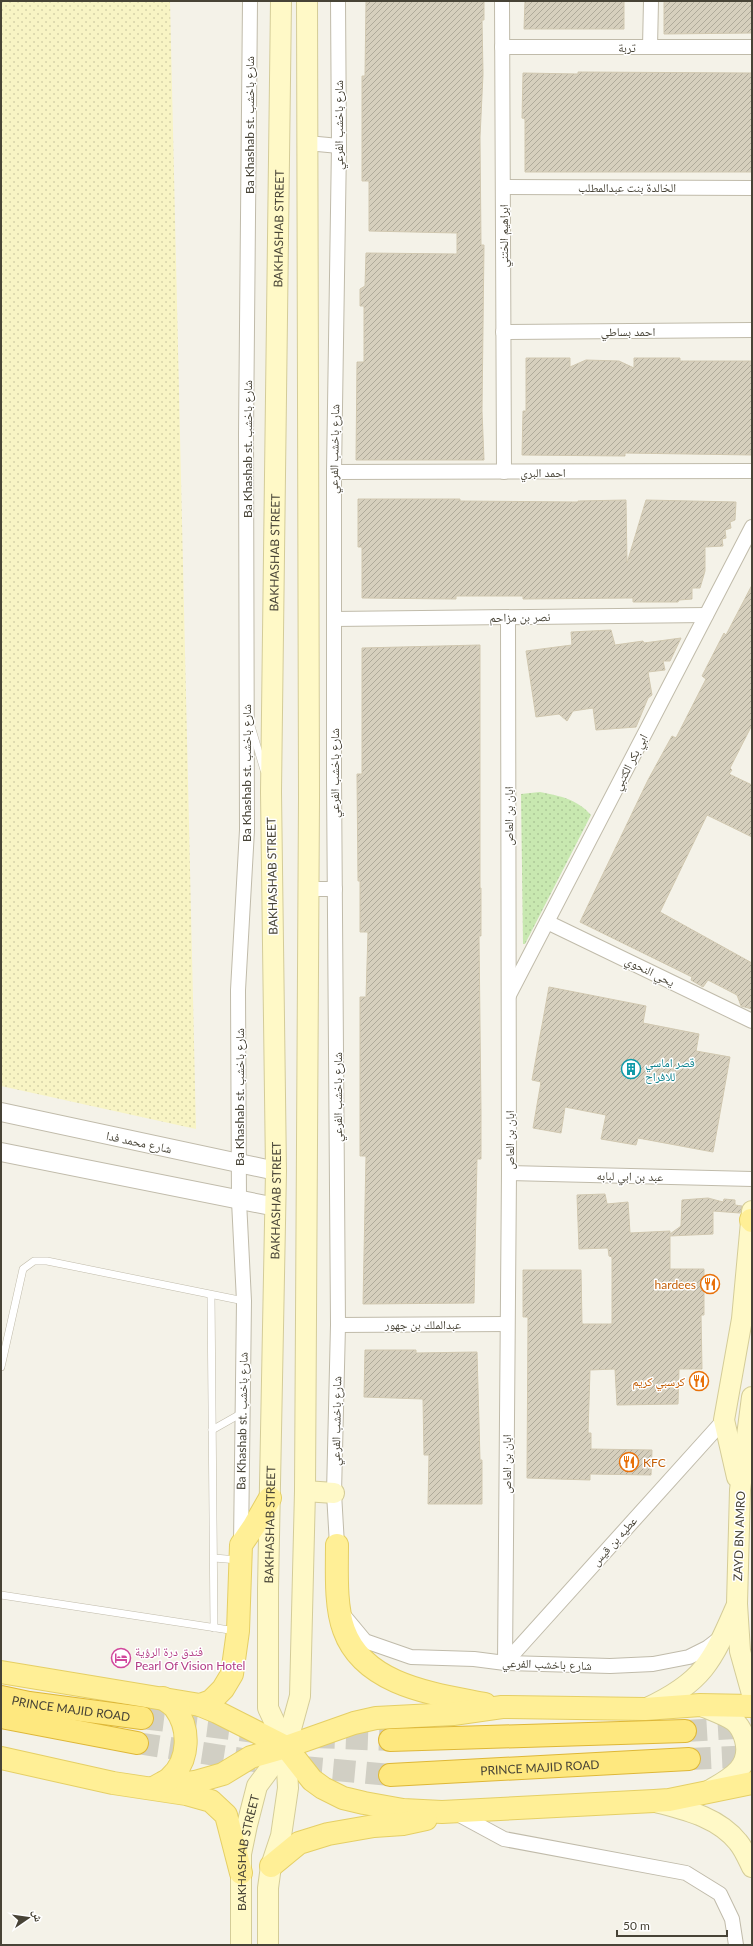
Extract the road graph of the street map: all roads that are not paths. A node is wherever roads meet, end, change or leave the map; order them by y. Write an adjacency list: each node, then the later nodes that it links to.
1 (250, 1): 23 (street, Ba Khashab st. شارع باخشب)
2 (281, 1): 24 (main road, BAKHASHAB STREET)
3 (307, 1): 10 (main road, BAKHASHAB STREET)
4 (338, 1): 11 (street, شارع باخشب الفرعي)
5 (502, 1): 7 (street, ابراهيم الختني)
6 (651, 1): 8 (street)
7 (502, 47): 8 (street, تربة); 12 (street, ابراهيم الختني)
8 (650, 47): 9 (street, تربة)
9 (752, 47)
10 (307, 143): 11 (street); 25 (main road, BAKHASHAB STREET)
11 (339, 146): 17 (street, شارع باخشب الفرعي)
12 (503, 187): 13 (street, الخالدة بنت عبدالمطلب); 15 (street, ابراهيم الختني)
13 (752, 188)
14 (752, 330): 15 (street, احمد بساطي)
15 (503, 332): 18 (street, ابراهيم الختني)
16 (752, 471): 18 (street, احمد البري)
17 (334, 472): 18 (street, احمد البري); 22 (street, شارع باخشب الفرعي)
18 (504, 472)
19 (752, 527): 20 (street, ابي بكر الكتبي)
20 (706, 615): 21 (street, نصر بن مزاحم); 27 (street, ابي بكر الكتبي)
21 (508, 618): 22 (street, نصر بن مزاحم); 28 (street, ابان بن العاص)
22 (334, 619): 26 (street, شارع باخشب الفرعي)
23 (247, 713): 24 (lane); 32 (street, Ba Khashab st. شارع باخشب)
24 (271, 792): 33 (main road, BAKHASHAB STREET)
25 (308, 889): 26 (street); 49 (main road, BAKHASHAB STREET)
26 (335, 889): 42 (street, شارع باخشب الفرعي)
27 (547, 922): 28 (street, ابي بكر الكتبي); 29 (street, يحي النحوي)
28 (508, 996): 34 (street, ابان بن العاص)
29 (752, 1020)
30 (1, 1112): 32 (street, شارع محمد فدا)
31 (1, 1152): 36 (street)
32 (239, 1164): 33 (street, شارع محمد فدا); 36 (street, Ba Khashab st. شارع باخشب)
33 (276, 1171): 37 (main road, BAKHASHAB STREET)
34 (509, 1173): 35 (street, عبد بن ابي لبابه); 41 (street, ابان بن العاص)
35 (752, 1179)
36 (239, 1201): 37 (street); 40 (street, Ba Khashab st. شارع باخشب)
37 (276, 1207): 51 (main road, BAKHASHAB STREET)
38 (752, 1217): 46 (main road)
39 (211, 1295): 40 (lane); 43 (lane); 47 (lane)
40 (244, 1301): 45 (street, Ba Khashab st. شارع باخشب)
41 (507, 1324): 42 (street, عبدالملك بن جهور); 61 (street, ابان بن العاص)
42 (338, 1325): 50 (street, شارع باخشب الفرعي)
43 (1, 1367)
44 (752, 1397): 48 (main road, ZAYD BN AMRO)
45 (242, 1413): 47 (lane); 53 (street, Ba Khashab st. شارع باخشب)
46 (724, 1420): 48 (main road); 61 (street, عطيه بن قيس)
47 (212, 1430): 54 (lane)
48 (740, 1490): 57 (main road, ZAYD BN AMRO)
49 (305, 1491): 50 (main road); 77 (main road, BAKHASHAB STREET)
50 (334, 1493): 52 (street, شارع باخشب الفرعي)
51 (270, 1498): 53 (main road); 77 (main road, BAKHASHAB STREET)
52 (337, 1546): 56 (main road)
53 (241, 1552): 54 (lane); 59 (main road)
54 (214, 1558): 58 (lane)
55 (1, 1595): 58 (lane)
56 (339, 1602): 61 (street, شارع باخشب الفرعي); 69 (main road)
57 (737, 1604): 60 (main road); 63 (main road, ZAYD BN AMRO)
58 (214, 1628): 59 (lane)
59 (238, 1632): 66 (main road)
60 (724, 1635): 61 (street, شارع باخشب الفرعي); 70 (main road)
61 (505, 1663)
62 (1, 1672): 65 (main road)
63 (752, 1694)
64 (1, 1697): 72 (highway, PRINCE MAJID ROAD)
65 (163, 1698): 66 (main road); 83 (main road)
66 (200, 1705): 77 (main road)
67 (700, 1705): 68 (main road); 70 (main road); 73 (main road); 84 (main road)
68 (752, 1706)
69 (502, 1707): 70 (main road); 77 (main road)
70 (645, 1709)
71 (1, 1717): 76 (highway, PRINCE MAJID ROAD)
72 (142, 1718)
73 (752, 1725)
74 (685, 1731): 75 (highway)
75 (390, 1740)
76 (137, 1743)
77 (286, 1747): 83 (main road); 86 (main road); 87 (main road, BAKHASHAB STREET); 89 (main road, BAKHASHAB STREET)
78 (1, 1758): 83 (main road)
79 (689, 1759): 80 (highway, PRINCE MAJID ROAD)
80 (390, 1775)
81 (752, 1776): 84 (main road)
82 (752, 1783): 84 (main road)
83 (153, 1788): 89 (main road)
84 (706, 1792): 85 (main road)
85 (654, 1801): 86 (main road); 88 (main road)
86 (448, 1812): 87 (main road); 92 (street)
87 (272, 1866): 91 (main road, BAKHASHAB STREET)
88 (752, 1867)
89 (241, 1873): 90 (main road, BAKHASHAB STREET)
90 (241, 1945)
91 (268, 1945)
92 (736, 1945)

